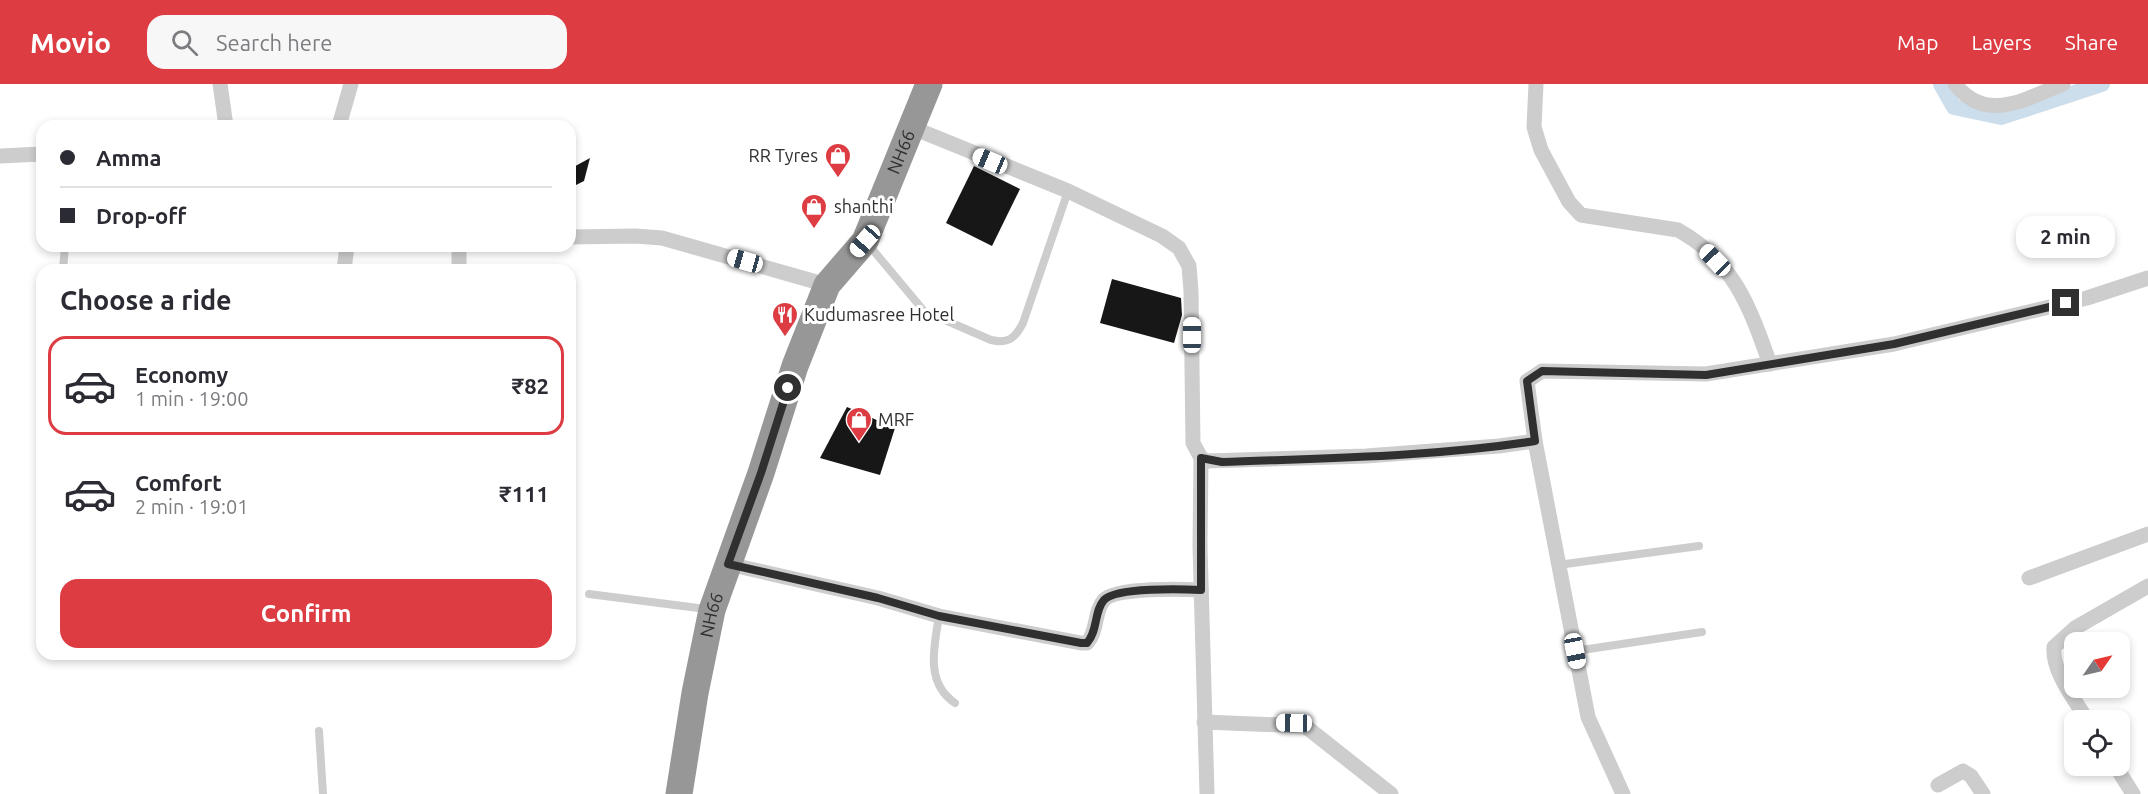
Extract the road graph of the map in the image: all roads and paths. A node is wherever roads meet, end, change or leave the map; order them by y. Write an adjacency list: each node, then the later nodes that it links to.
1 (220, 84): 7 (street)
2 (351, 84): 8 (street)
3 (929, 84): 9 (highway, NH66 / NH66)
4 (1536, 84): 17 (street)
5 (1955, 84): 6 (street)
6 (2063, 84)
7 (225, 120)
8 (341, 120)
9 (913, 128): 12 (street); 14 (highway, NH66 / NH66)
10 (36, 154): 11 (street)
11 (0, 156)
12 (1068, 191): 14 (lane); 19 (street)
13 (576, 237): 16 (street)
14 (865, 241): 16 (highway, NH66 / NH66)
15 (2148, 278): 17 (street)
16 (827, 285): 22 (highway, NH66 / NH66)
17 (1770, 364): 18 (street)
18 (1535, 441): 19 (street); 23 (street)
19 (1201, 458): 26 (street)
20 (2148, 534): 24 (street)
21 (1699, 546): 23 (lane)
22 (728, 564): 28 (highway, NH66 / NH66); 29 (street)
23 (1558, 565): 31 (street)
24 (2029, 578)
25 (2148, 586): 33 (street)
26 (1201, 590): 29 (street); 34 (street)
27 (589, 594): 28 (lane)
28 (712, 610): 40 (highway, NH66 / NH66)
29 (939, 616): 32 (lane)
30 (1702, 632): 31 (lane)
31 (1575, 651): 38 (street)
32 (955, 703)
33 (2081, 710)
34 (1204, 722): 41 (street); 42 (street)
35 (319, 731): 39 (lane)
36 (2122, 776): 44 (street)
37 (1938, 785): 43 (street)
38 (1618, 793)
39 (322, 794)
40 (678, 794)
41 (1207, 794)
42 (1391, 794)
43 (1983, 794)
44 (2133, 794)

